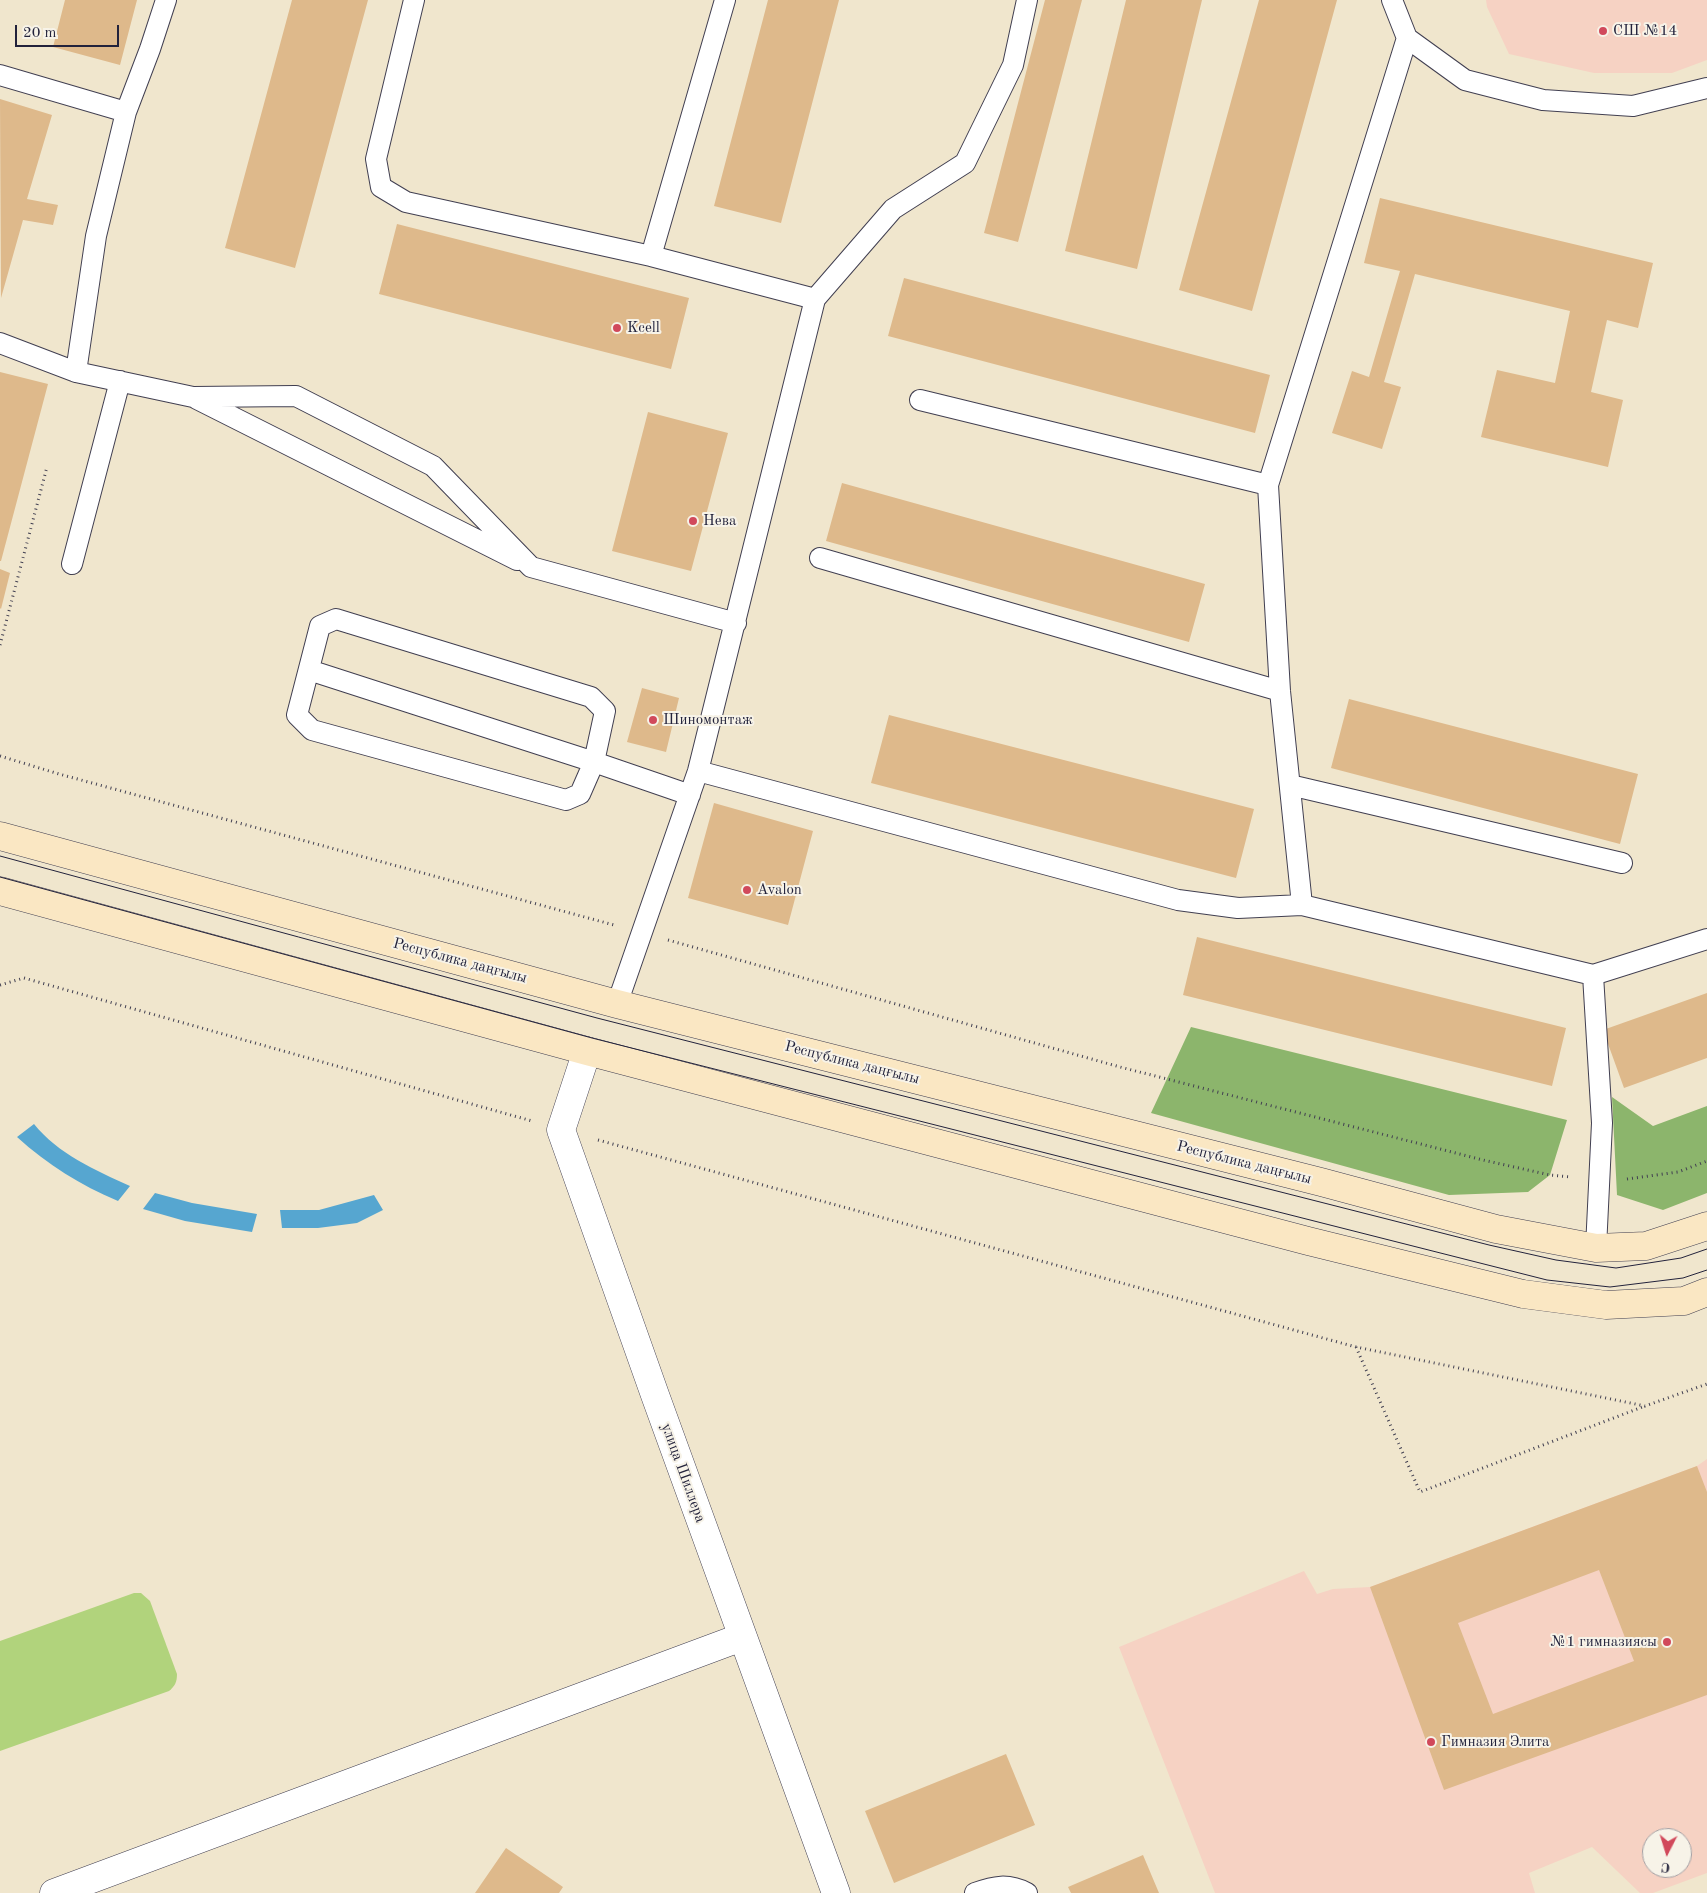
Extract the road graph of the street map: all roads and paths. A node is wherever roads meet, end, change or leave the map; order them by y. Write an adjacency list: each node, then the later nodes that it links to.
1 (166, 0): 9 (lane)
2 (414, 0): 10 (lane)
3 (725, 0): 10 (lane)
4 (1027, 0): 11 (lane)
5 (1392, 0): 6 (lane)
6 (1407, 38): 8 (lane); 18 (lane)
7 (0, 76): 9 (lane)
8 (1707, 88)
9 (126, 112): 13 (lane)
10 (651, 256): 11 (lane)
11 (815, 299): 22 (lane)
12 (0, 343): 13 (lane)
13 (76, 372): 14 (lane)
14 (120, 381): 15 (lane); 20 (lane)
15 (193, 397): 21 (lane); 21 (lane)
16 (920, 400): 18 (lane)
17 (47, 467): 23 (path)
18 (1268, 485): 25 (lane)
19 (820, 558): 25 (lane)
20 (72, 564)
21 (531, 567): 22 (lane)
22 (736, 623): 28 (lane)
23 (0, 645)
24 (309, 670): 27 (lane); 27 (lane); 27 (lane)
25 (1280, 691): 29 (lane)
26 (0, 756): 35 (path)
27 (594, 762): 30 (lane)
28 (698, 770): 30 (lane); 34 (lane)
29 (1290, 785): 32 (lane); 34 (lane)
30 (690, 795): 35 (lane)
31 (0, 836): 39 (main road, Республика даңғылы)
32 (1622, 863)
33 (0, 891): 40 (main road)
34 (1302, 905): 37 (lane)
35 (642, 933): 39 (lane); 43 (path)
36 (1707, 939): 37 (lane)
37 (1593, 976): 43 (lane)
38 (0, 985): 41 (path)
39 (617, 1004): 45 (main road, Республика даңғылы)
40 (587, 1051): 41 (street); 46 (main road)
41 (561, 1130): 47 (path); 50 (street, улица Шиллера)
42 (1707, 1161): 43 (path)
43 (1599, 1179): 45 (lane)
44 (1707, 1226): 45 (main road, Республика даңғылы)
45 (1596, 1248)
46 (1707, 1292)
47 (1356, 1347): 49 (path); 49 (path)
48 (1707, 1384): 49 (path)
49 (1646, 1406)
50 (742, 1637): 51 (street); 52 (street, улица Шиллера)
51 (54, 1893)
52 (836, 1893)
53 (975, 1893): 54 (lane)
54 (1027, 1893)

